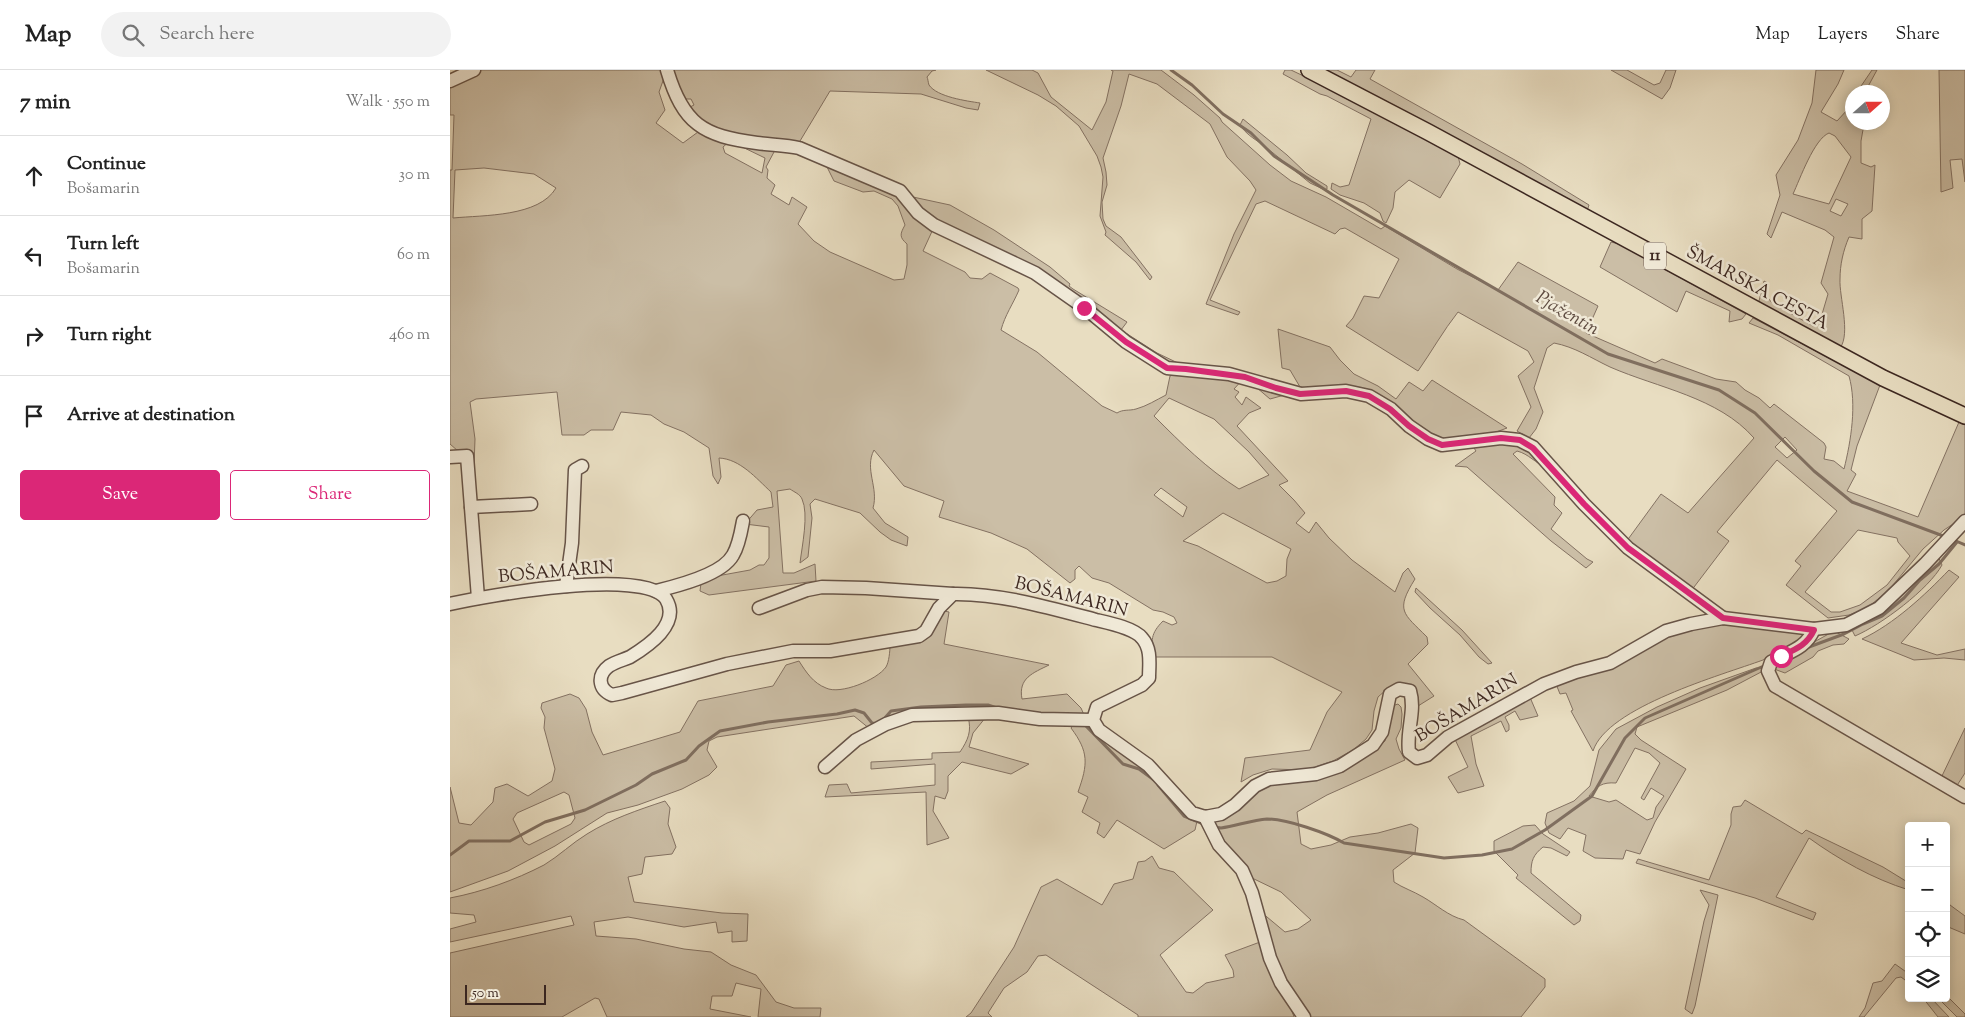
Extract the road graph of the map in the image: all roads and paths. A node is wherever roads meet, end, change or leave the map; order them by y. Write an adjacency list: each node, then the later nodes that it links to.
1 (474, 70): 4 (street)
2 (667, 70): 18 (street)
3 (1309, 70): 5 (main road, ŠMARSKA CESTA / 11)
4 (450, 81)
5 (1965, 416)
6 (450, 457): 9 (street)
7 (582, 466): 12 (street)
8 (531, 504): 9 (street)
9 (471, 506): 15 (street)
10 (743, 521): 13 (street)
11 (1961, 524): 19 (street, BOŠAMARIN)
12 (566, 586): 13 (street, BOŠAMARIN); 15 (street, BOŠAMARIN)
13 (656, 590): 14 (street)
14 (952, 594): 17 (street); 20 (street, BOŠAMARIN)
15 (478, 598): 16 (street, BOŠAMARIN)
16 (450, 604)
17 (759, 608)
18 (1723, 618): 19 (street, BOŠAMARIN); 23 (street, BOŠAMARIN)
19 (1814, 630): 22 (street)
20 (1093, 720): 21 (street); 23 (street)
21 (825, 766)
22 (1965, 797)
23 (1206, 817): 24 (street)
24 (1304, 1017)

